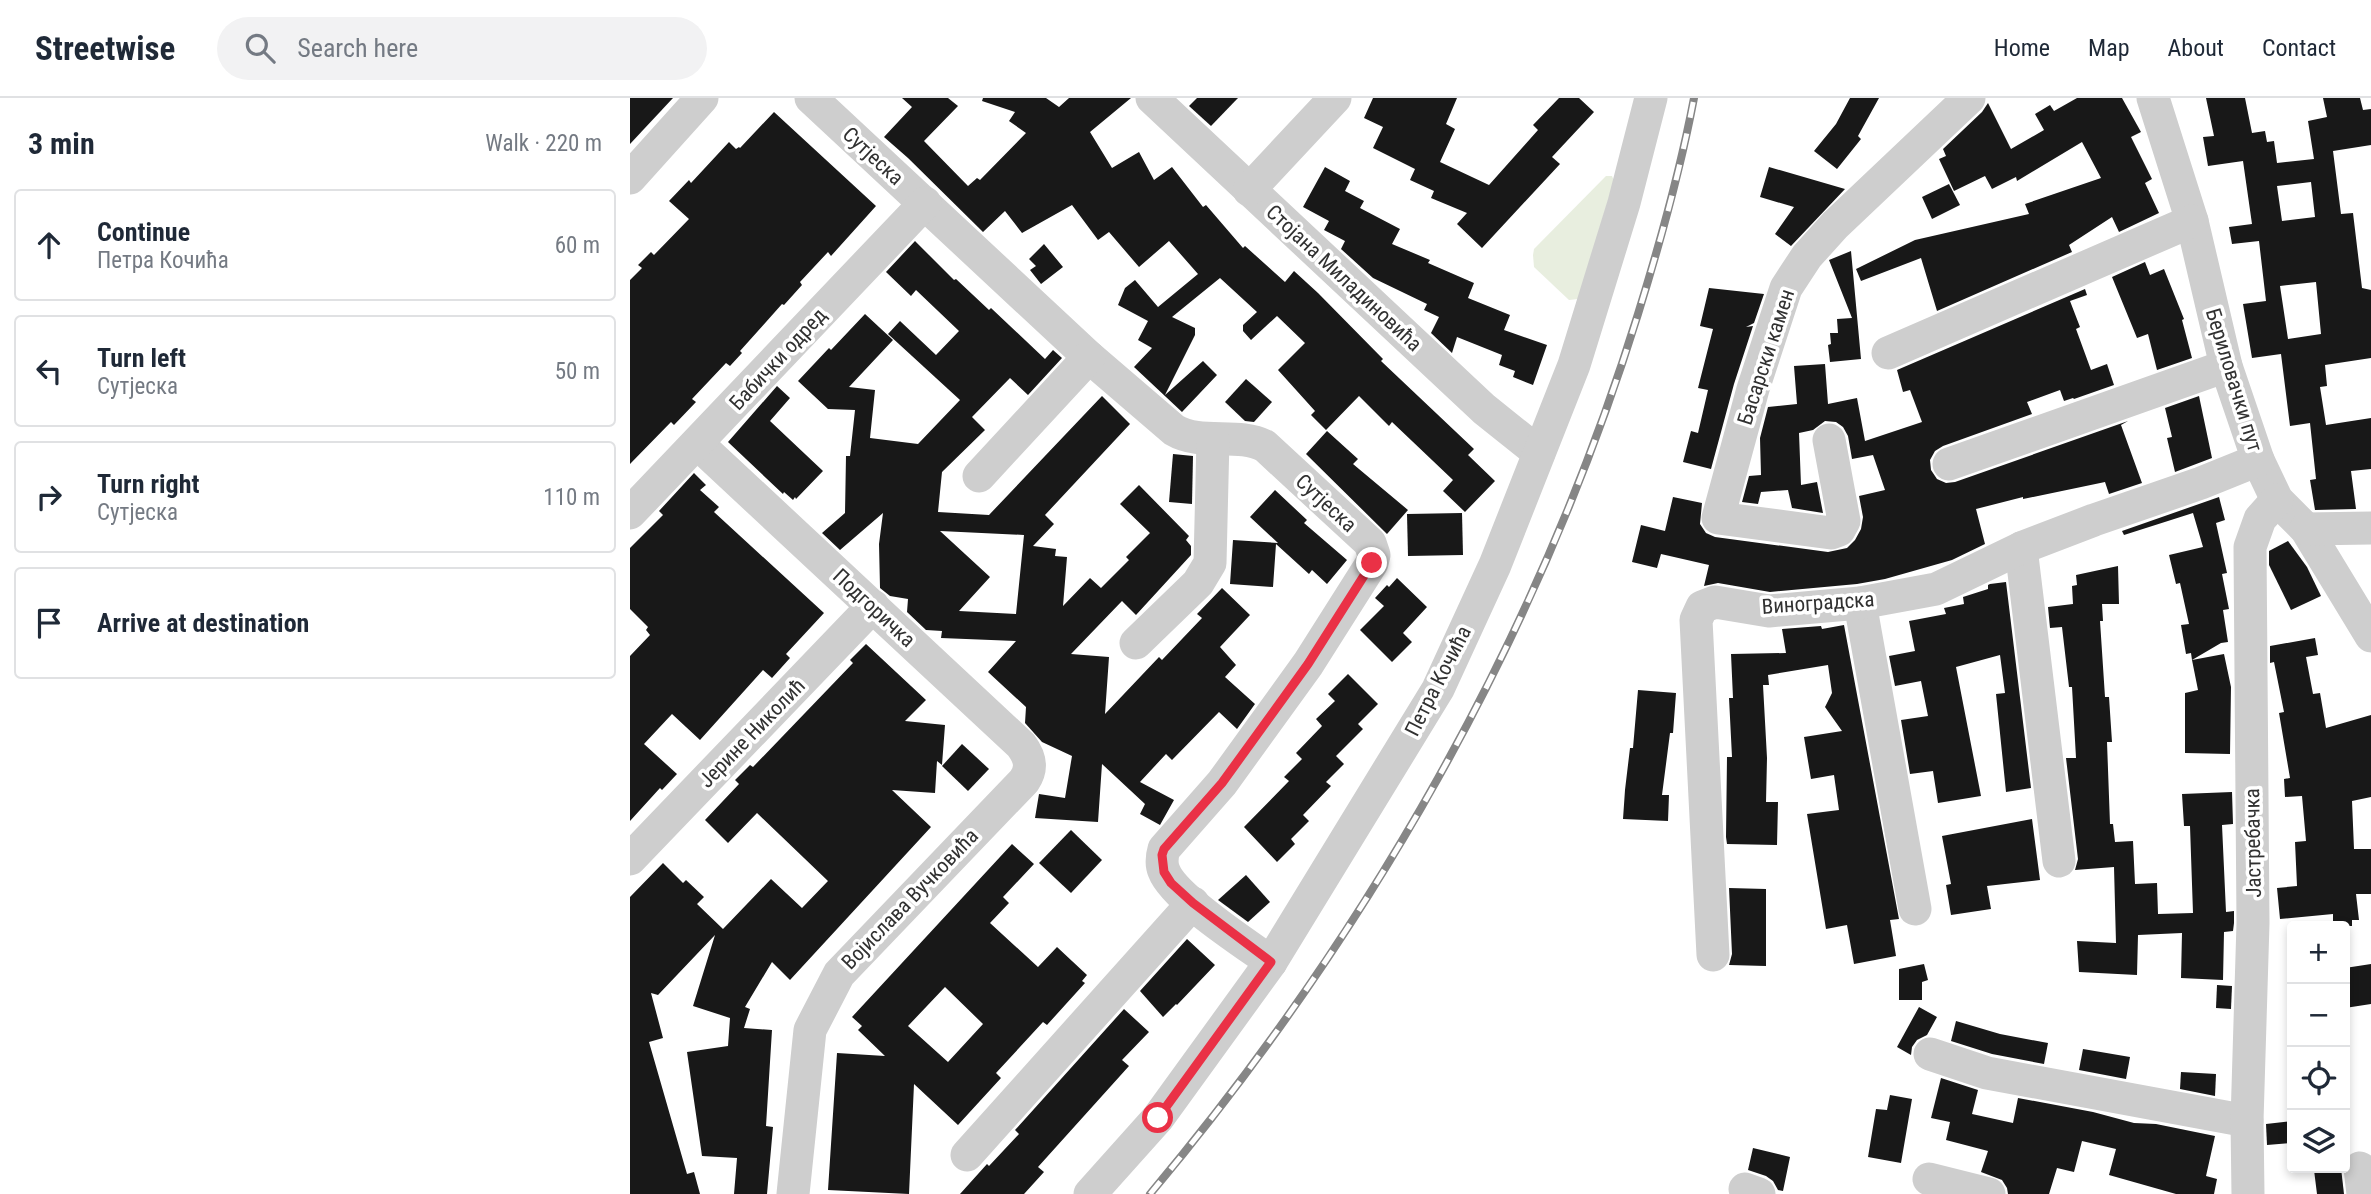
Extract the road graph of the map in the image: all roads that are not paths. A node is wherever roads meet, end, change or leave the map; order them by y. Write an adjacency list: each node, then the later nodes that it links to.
1 (702, 98): 8 (street)
2 (811, 98): 10 (street, Сутјеска)
3 (1152, 98): 9 (street, Стојана Миладиновића)
4 (1335, 98): 9 (street)
5 (1651, 98): 18 (street, Петра Кочића)
6 (1969, 98): 16 (street, Басарски камен)
7 (2153, 98): 11 (street, Бериловачки пут)
8 (630, 178)
9 (1249, 190): 18 (street, Стојана Миладиновића)
10 (925, 203): 13 (street, Сутјеска); 17 (street, Бабички одред)
11 (2192, 221): 12 (street); 14 (street, Бериловачки пут)
12 (1888, 353)
13 (1089, 358): 15 (street, Сутјеска); 21 (street)
14 (2226, 366): 19 (street, Бериловачки пут); 20 (street)
15 (1213, 439): 30 (street); 34 (street, Сутјеска)
16 (1829, 440)
17 (698, 444): 23 (street, Бабички одред); 28 (street, Подгоричка)
18 (1539, 453): 37 (street, Петра Кочића)
19 (2258, 460): 22 (street, Бериловачки пут); 26 (street, Виноградска)
20 (1949, 464)
21 (979, 476)
22 (2277, 500): 25 (street, Бериловачки пут); 39 (street, Јастребачка)
23 (630, 513)
24 (2371, 528): 25 (street)
25 (2306, 529): 29 (street, Бериловачки пут)
26 (2021, 548): 27 (street, Виноградска); 33 (street)
27 (1860, 603): 35 (street); 36 (street, Виноградска)
28 (873, 606): 31 (street, Подгоричка); 32 (street, Јерине Николић)
29 (2371, 636)
30 (1136, 643)
31 (1024, 781): 42 (street, Војислава Вучковића)
32 (636, 841)
33 (2059, 861)
34 (1193, 903): 37 (street, Сутјеска); 40 (street)
35 (1916, 909)
36 (1713, 955)
37 (1271, 962): 43 (street, Петра Кочића)
38 (1930, 1054): 39 (street)
39 (2247, 1121): 45 (street, Јастребачка)
40 (967, 1155)
41 (1929, 1179): 44 (street)
42 (793, 1194)
43 (1090, 1194)
44 (1989, 1194)
45 (2248, 1194)

